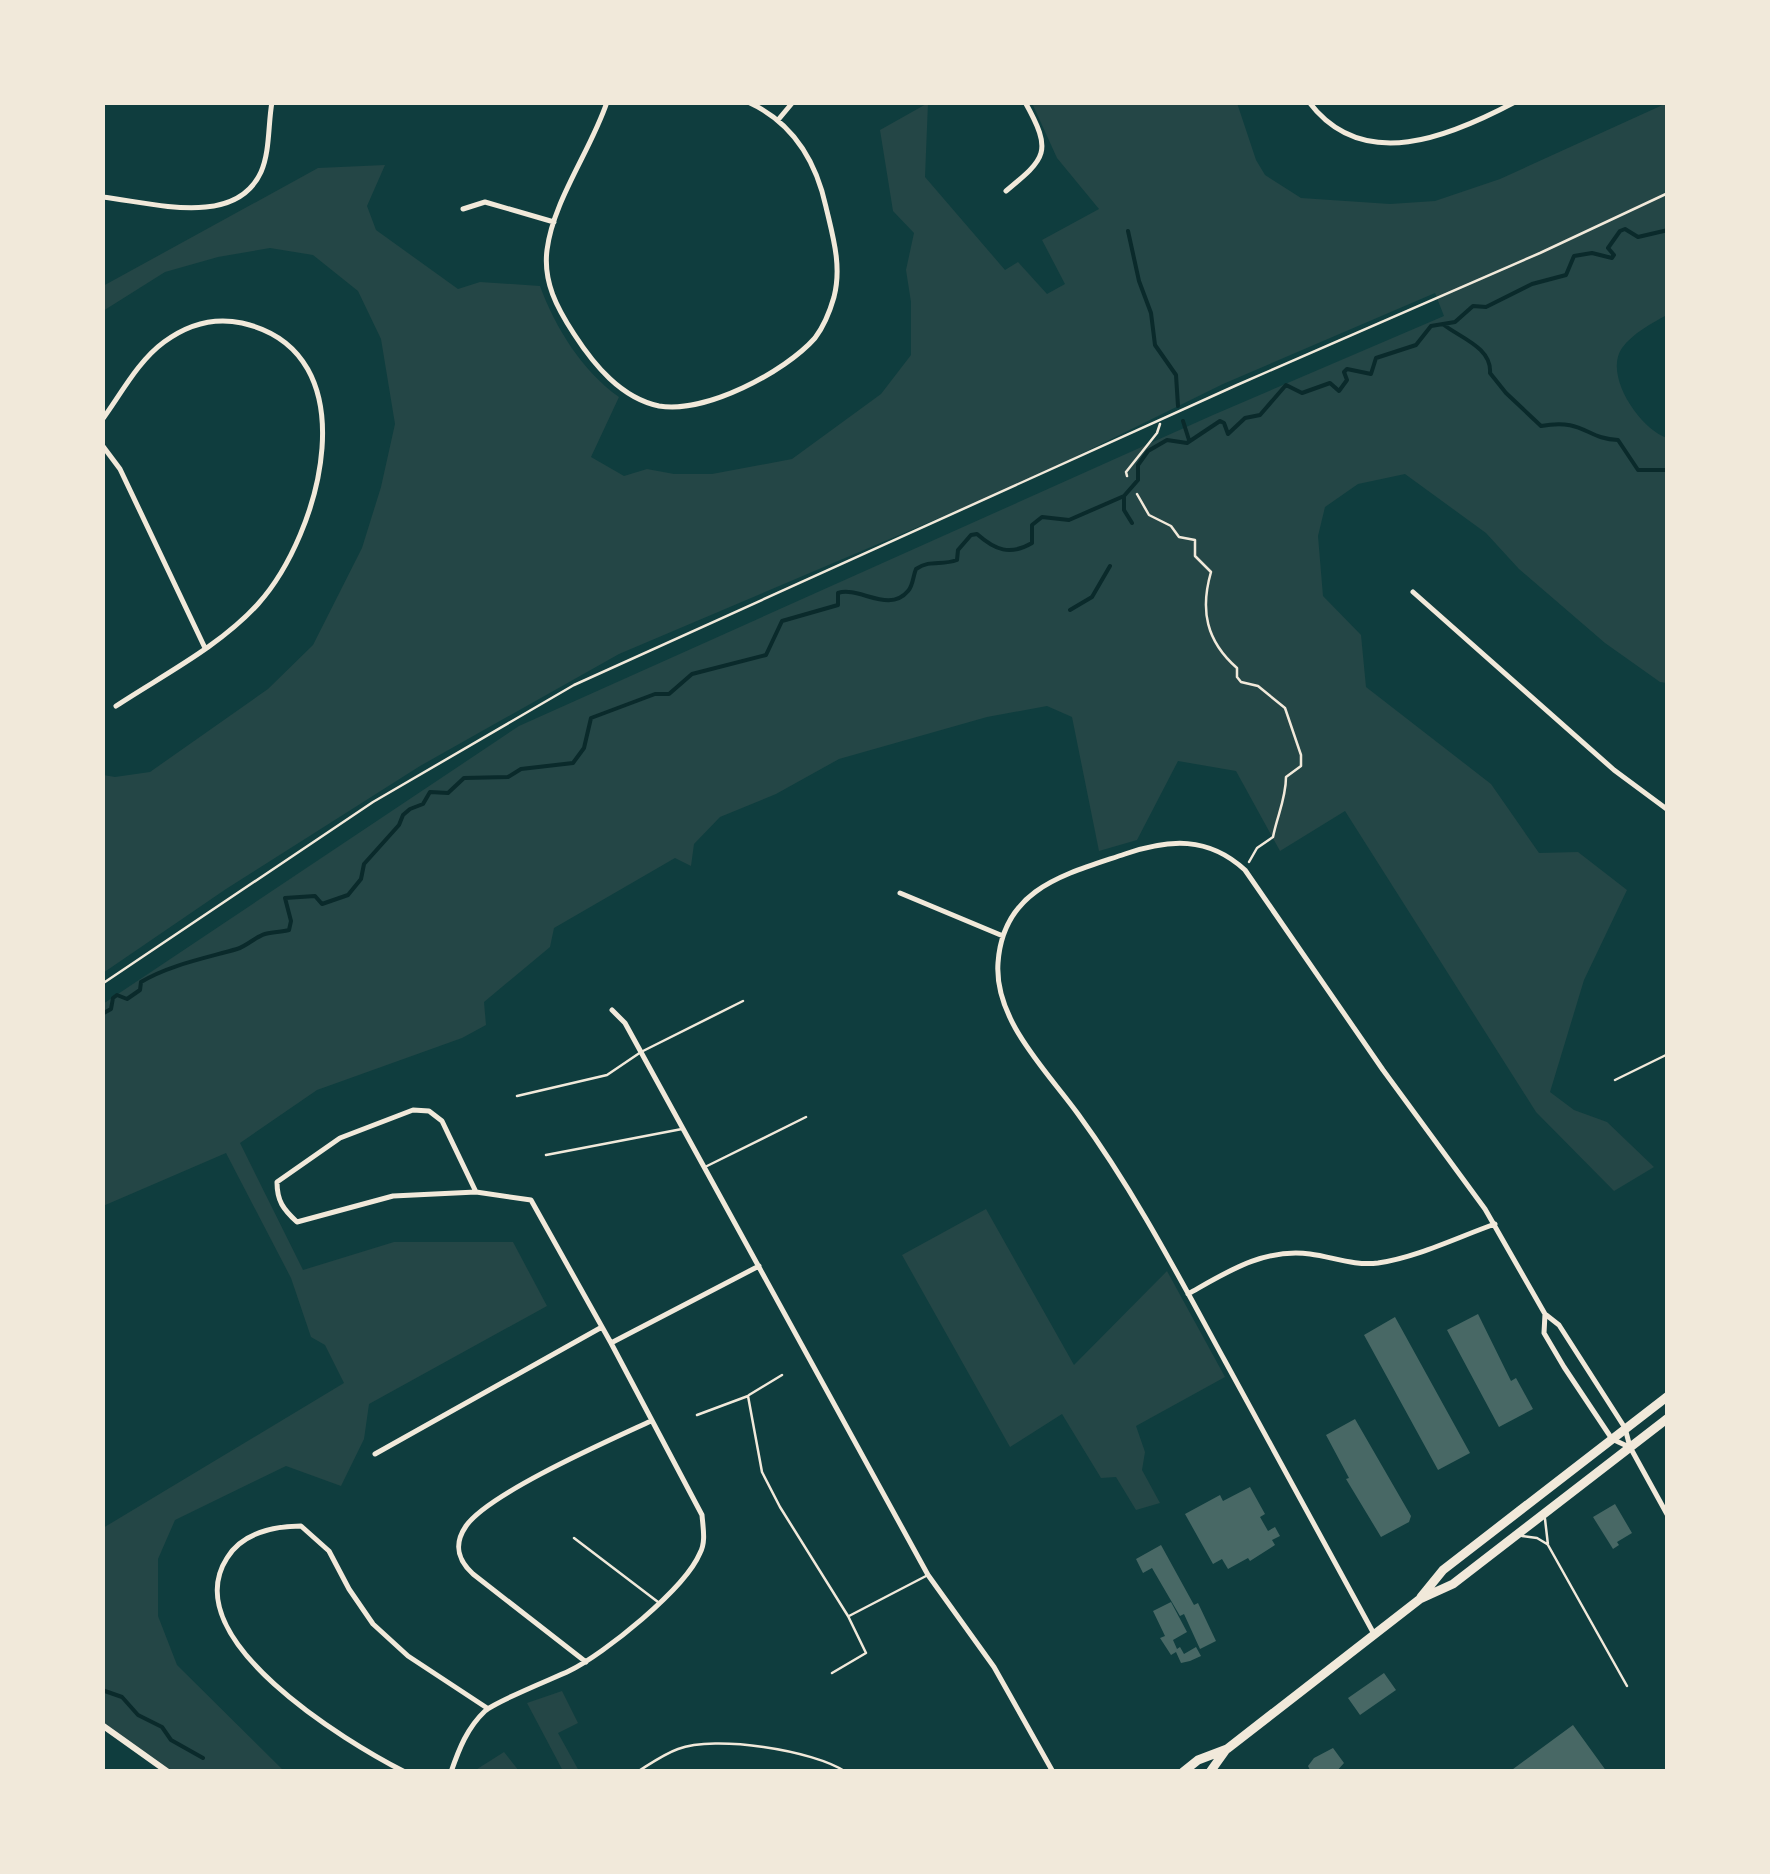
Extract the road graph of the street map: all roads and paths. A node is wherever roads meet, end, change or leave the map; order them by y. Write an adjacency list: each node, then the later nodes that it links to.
1 (272, 102): 11 (street)
2 (607, 102): 13 (street)
3 (748, 102): 8 (street)
4 (793, 102): 8 (street)
5 (1026, 102): 9 (street)
6 (1309, 102): 7 (street)
7 (1514, 102)
8 (778, 120): 13 (street)
9 (1006, 191)
10 (1668, 193): 15 (path)
11 (102, 197)
12 (463, 208): 13 (street)
13 (554, 222)
14 (102, 420): 20 (street)
15 (1160, 423): 17 (path); 26 (path)
16 (102, 445): 20 (street)
17 (1127, 476)
18 (1136, 494): 23 (path)
19 (1413, 592): 22 (street)
20 (205, 648): 21 (street)
21 (116, 706)
22 (1668, 810)
23 (1244, 870): 25 (street); 38 (street)
24 (900, 893): 25 (street)
25 (1002, 936): 40 (street)
26 (102, 984)
27 (742, 1002): 29 (lane)
28 (612, 1010): 29 (street)
29 (641, 1052): 32 (lane); 34 (street)
30 (1668, 1054): 31 (lane)
31 (1616, 1080)
32 (516, 1096)
33 (806, 1117): 36 (lane)
34 (683, 1128): 35 (lane); 36 (street)
35 (546, 1155)
36 (704, 1166): 39 (street)
37 (476, 1192): 37 (street); 42 (street)
38 (1495, 1224): 40 (street); 41 (street)
39 (759, 1266): 43 (street); 59 (street)
40 (1188, 1294): 63 (street)
41 (1544, 1314): 50 (street); 51 (street)
42 (602, 1327): 43 (street); 53 (street)
43 (612, 1343): 49 (street)
44 (782, 1376): 45 (lane)
45 (748, 1396): 47 (lane); 62 (lane)
46 (1668, 1396): 50 (highway)
47 (698, 1415)
48 (1668, 1418): 52 (highway)
49 (651, 1420): 61 (street); 64 (street)
50 (1625, 1428): 51 (highway); 52 (street)
51 (1612, 1439): 52 (street); 60 (highway)
52 (1630, 1447): 54 (highway); 55 (street)
53 (375, 1454)
54 (1545, 1513): 56 (highway); 58 (lane)
55 (1668, 1516)
56 (1514, 1536): 58 (lane); 60 (highway)
57 (574, 1538): 61 (lane)
58 (1548, 1545): 66 (lane)
59 (928, 1575): 62 (lane); 75 (street)
60 (1420, 1599): 63 (highway)
61 (659, 1603): 64 (street)
62 (848, 1616): 65 (lane)
63 (1374, 1634): 69 (highway)
64 (586, 1662): 67 (street)
65 (832, 1674)
66 (1627, 1686)
67 (487, 1708): 71 (street); 72 (street)
68 (102, 1725): 70 (street)
69 (1227, 1748): 76 (highway); 77 (highway)
70 (168, 1772)
71 (405, 1772)
72 (451, 1772)
73 (637, 1772): 74 (lane)
74 (846, 1772)
75 (1052, 1772)
76 (1184, 1772)
77 (1210, 1772)

